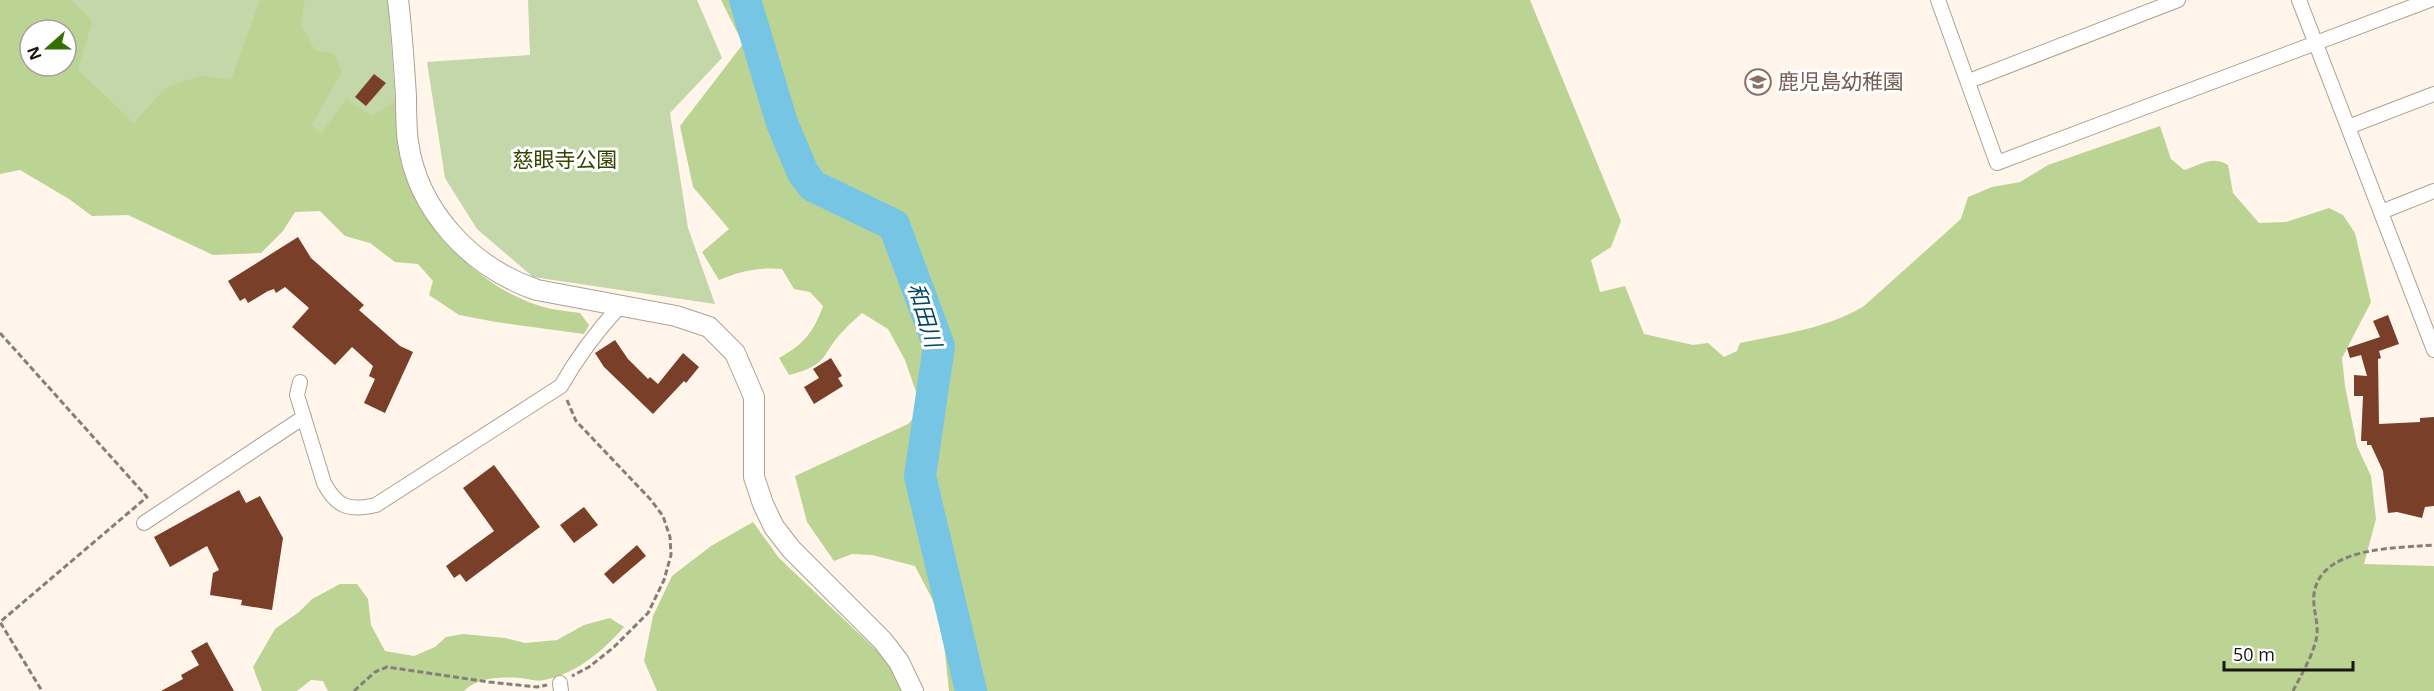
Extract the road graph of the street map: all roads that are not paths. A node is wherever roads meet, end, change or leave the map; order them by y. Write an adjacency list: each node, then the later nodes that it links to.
1 (399, 0): 12 (street)
2 (1938, 0): 7 (street)
3 (2178, 0): 7 (street)
4 (2299, 0): 6 (street)
5 (2430, 0): 6 (street)
6 (2315, 43): 7 (street); 9 (street)
7 (1969, 81)
8 (2434, 93): 9 (street)
9 (2348, 127): 11 (street)
10 (2434, 191): 11 (street)
11 (2381, 212): 13 (street)
12 (620, 306): 15 (street); 17 (street)
13 (2434, 350)
14 (300, 382): 15 (street)
15 (304, 417): 16 (street)
16 (144, 523)
17 (913, 691)

